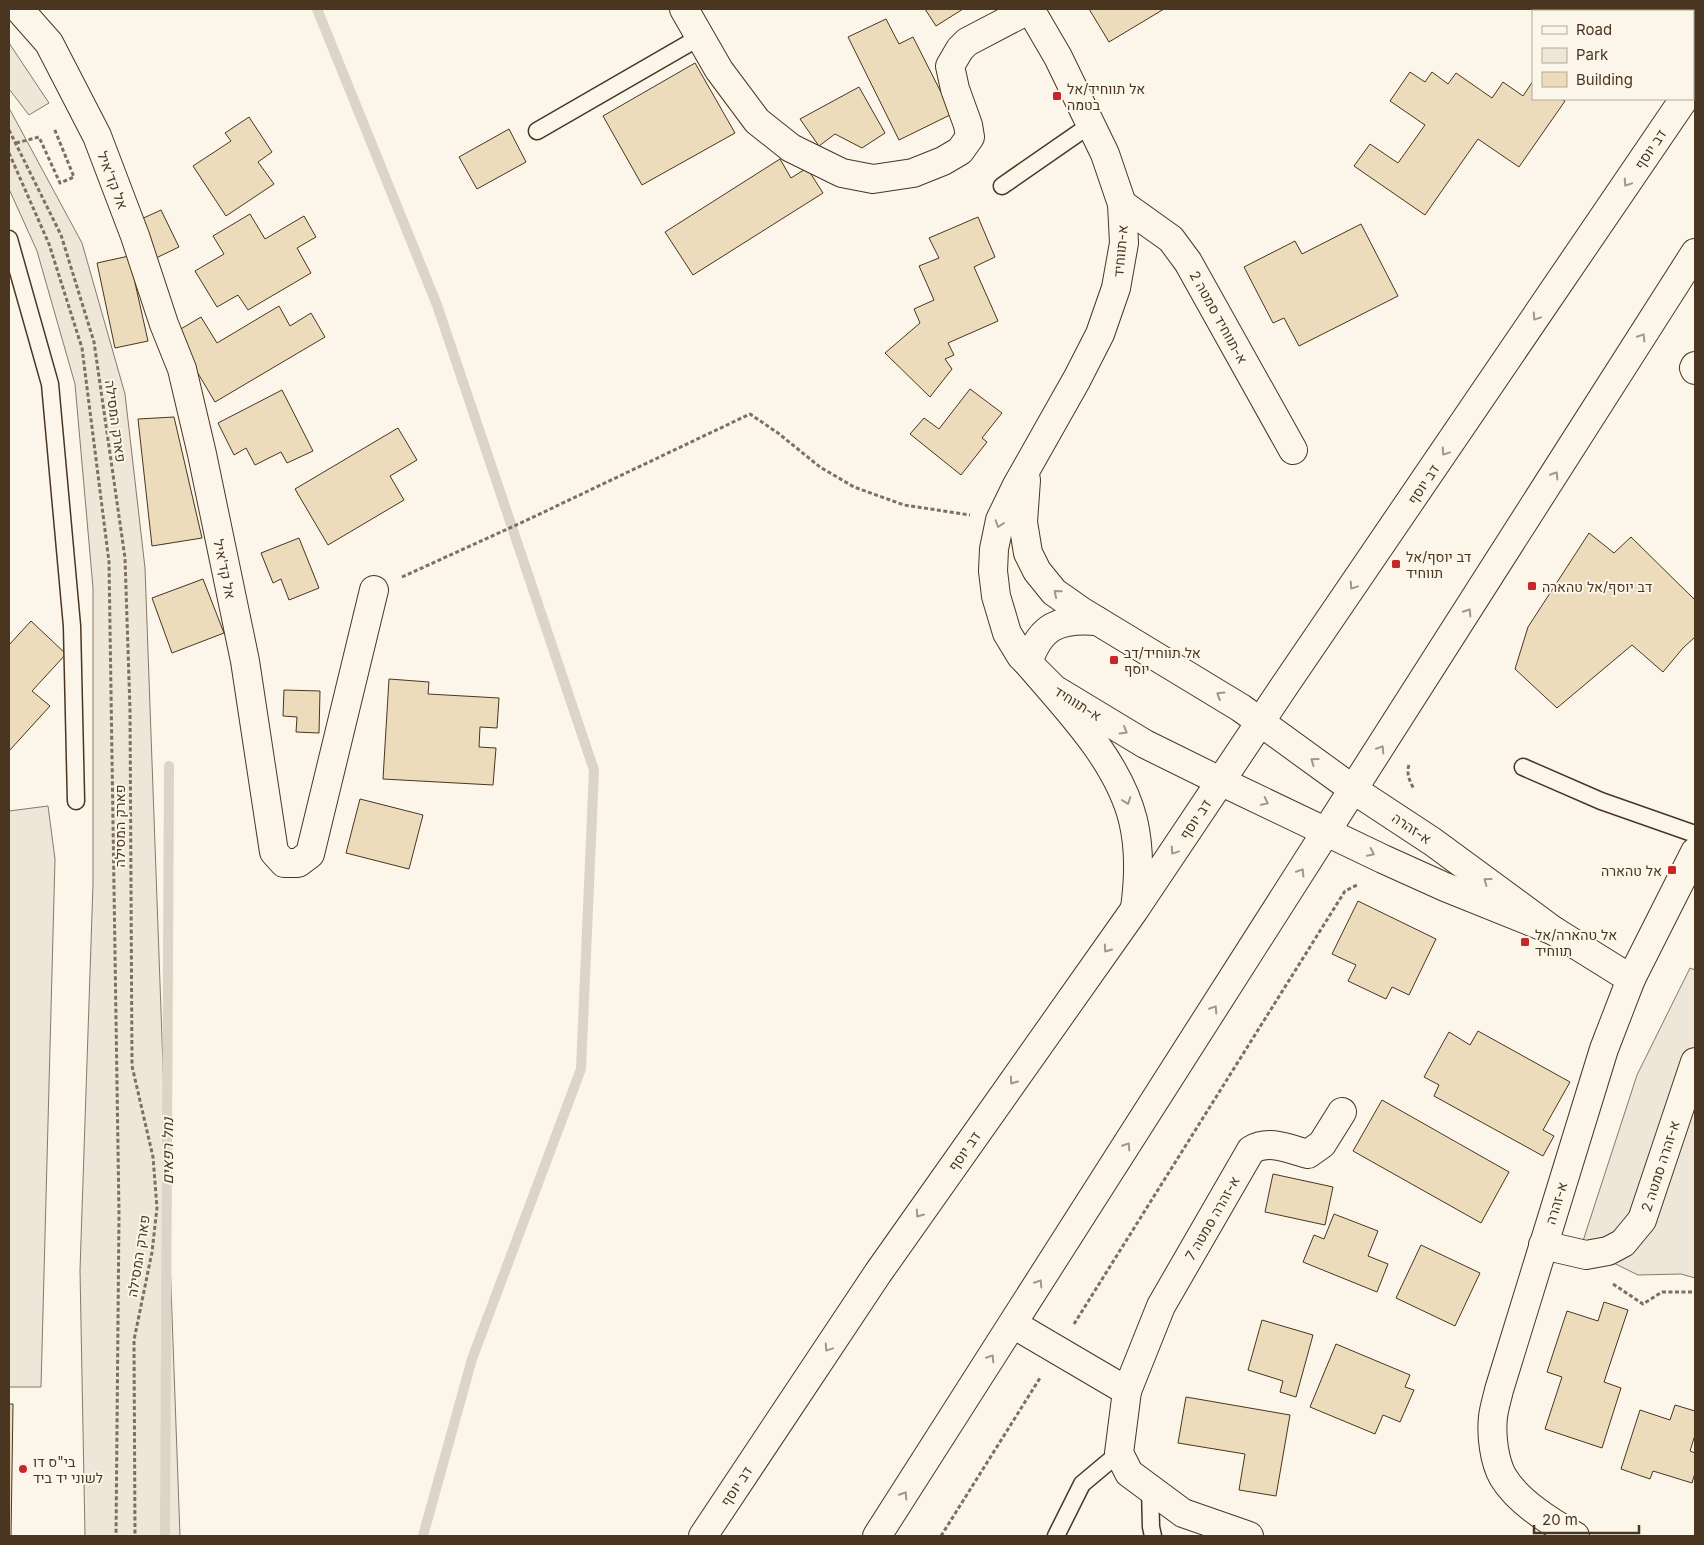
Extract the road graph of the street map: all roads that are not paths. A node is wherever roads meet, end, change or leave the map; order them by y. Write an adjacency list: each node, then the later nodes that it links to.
1 (19, 9): 16 (street, אל קד'איל)
2 (684, 9): 4 (street)
3 (1030, 9): 4 (street); 6 (street, א-תווחיד)
4 (700, 37): 7 (lane)
5 (1683, 100): 19 (street, דב יוסף, one-way to 19)
6 (1090, 125): 8 (lane); 9 (street, א-תווחיד)
7 (537, 131)
8 (1002, 186)
9 (1122, 204): 14 (street, א-תווחיד סמטה 2); 15 (street, א-תווחיד)
10 (9, 238): 23 (lane)
11 (1695, 254): 22 (street, one-way to 11)
12 (1695, 366): 13 (street)
13 (1695, 370)
14 (1293, 450)
15 (1029, 464): 17 (street, א-תווחיד, one-way to 15); 18 (street, א-תווחיד, one-way to 18)
16 (374, 590)
17 (1097, 621): 18 (street); 19 (street, א-תווחיד, one-way to 17)
18 (1028, 663): 21 (street, א-תווחיד, one-way to 21); 27 (street, one-way to 27)
19 (1260, 722): 21 (street, דב יוסף); 22 (street, א-זהרה, one-way to 19)
20 (1523, 767): 25 (lane)
21 (1220, 782): 24 (street, א-תווחיד, one-way to 24); 27 (street, דב יוסף, one-way to 27)
22 (1354, 790): 24 (street); 28 (street, א-זהרה, one-way to 22)
23 (76, 801)
24 (1327, 832): 28 (street, one-way to 28); 33 (street, one-way to 24)
25 (1695, 834)
26 (1695, 852): 29 (street, א-זהרה)
27 (1135, 909): 37 (street, דב יוסף, one-way to 37)
28 (1554, 931): 29 (street)
29 (1631, 979): 32 (street, א-זהרה)
30 (1695, 1062): 32 (street, א-זהרה סמטה 2)
31 (1342, 1112): 34 (street, א-זהרה סמטה 7)
32 (1543, 1245): 42 (street, א-זהרה)
33 (1013, 1324): 34 (street); 38 (street, one-way to 33)
34 (1127, 1391): 35 (street, א-זהרה סמטה 7)
35 (1119, 1453): 36 (street); 39 (lane)
36 (1150, 1488): 40 (lane); 41 (street)
37 (703, 1536)
38 (877, 1536)
39 (1056, 1536)
40 (1153, 1536)
41 (1249, 1536)
42 (1575, 1536)

